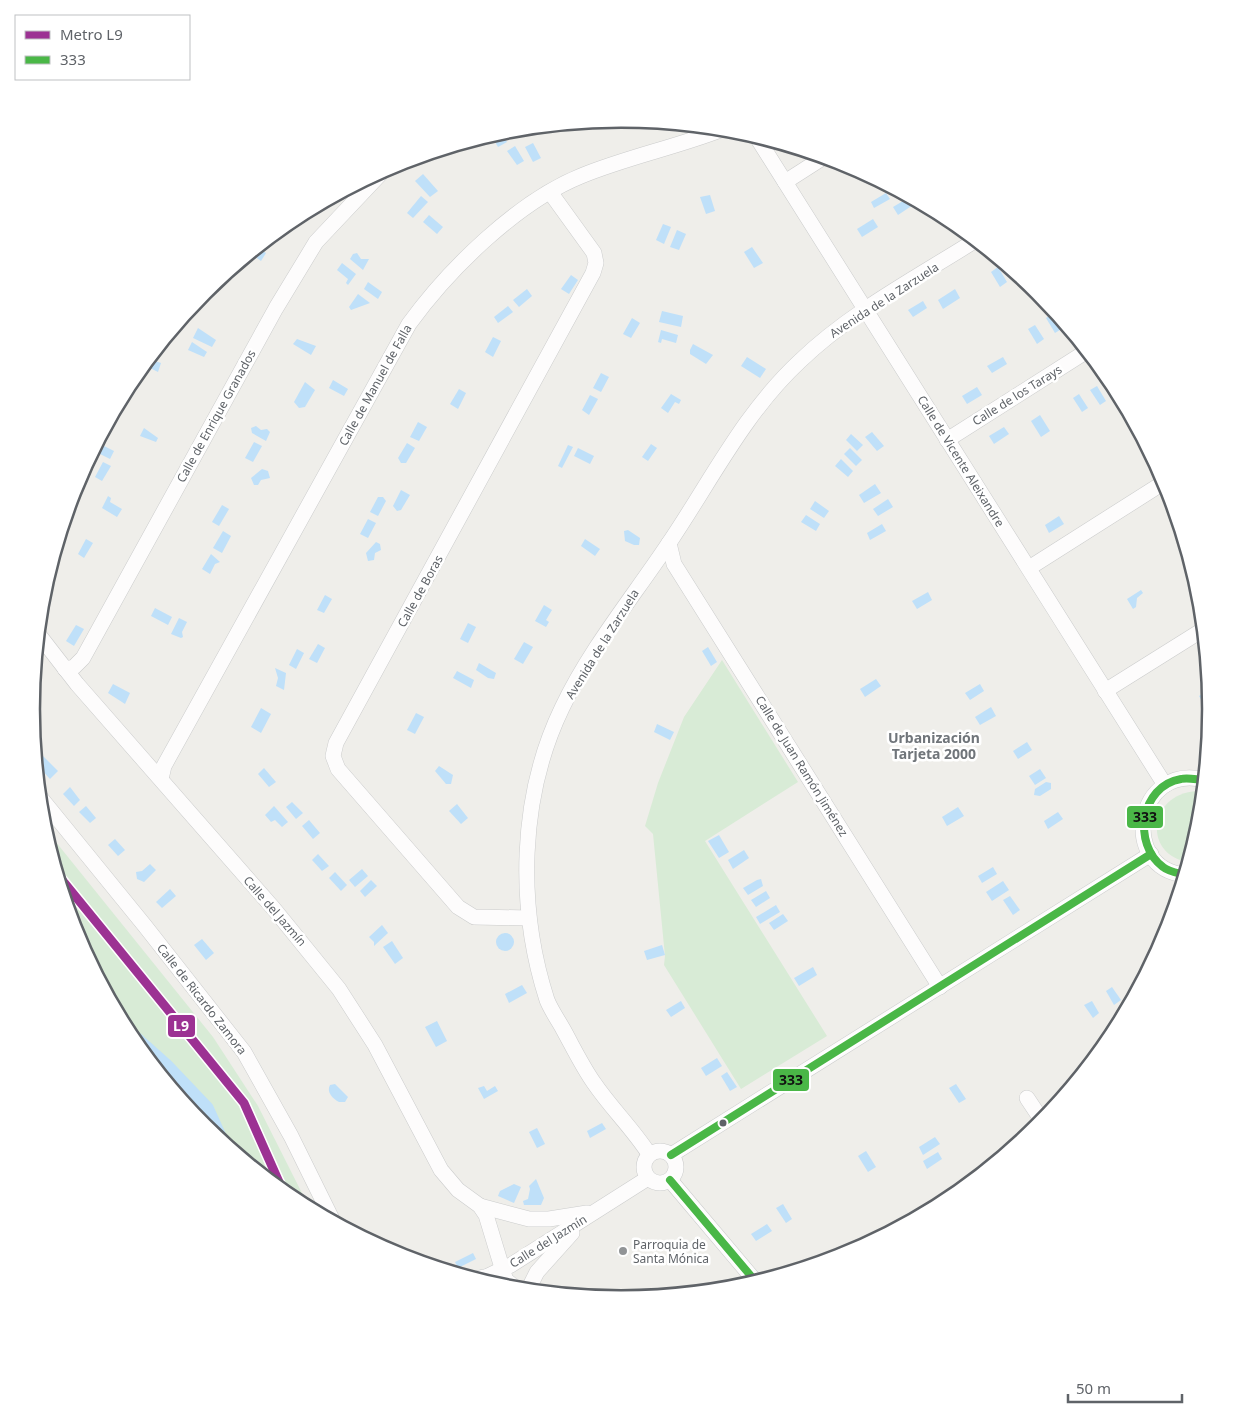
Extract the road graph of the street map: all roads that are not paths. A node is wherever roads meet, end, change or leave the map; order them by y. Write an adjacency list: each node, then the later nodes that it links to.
1 (706, 134): 6 (street, Calle de Manuel de Falla)
2 (762, 146): 4 (street, Calle de Vicente Aleixandre)
3 (816, 162): 4 (street)
4 (785, 182): 8 (street, Calle de Vicente Aleixandre)
5 (369, 186): 16 (street, Calle de Enrique Granados)
6 (550, 192): 18 (street, Calle de Manuel de Falla); 24 (street, Calle de Boras)
7 (970, 244): 8 (street, Avenida de la Zarzuela)
8 (866, 310): 10 (street, Calle de Vicente Aleixandre); 12 (street, Avenida de la Zarzuela)
9 (1082, 354): 10 (street, Calle de los Tarays)
10 (947, 440): 13 (street, Calle de Vicente Aleixandre)
11 (1159, 487): 13 (street)
12 (669, 543): 24 (street, Avenida de la Zarzuela); 25 (street, Calle de Juan Ramón Jiménez)
13 (1029, 568): 17 (street, Calle de Vicente Aleixandre)
14 (1198, 633): 17 (street)
15 (44, 643): 16 (street, Calle del Jazmín)
16 (65, 669): 18 (street, Calle del Jazmín)
17 (1105, 691): 20 (street, Calle de Vicente Aleixandre)
18 (161, 779): 32 (street, Calle del Jazmín)
19 (1199, 779): 20 (street)
20 (1165, 786): 22 (street)
21 (49, 807): 33 (street, Calle de Ricardo Zamora)
22 (1151, 854): 23 (street); 25 (street)
23 (1179, 873)
24 (529, 918): 28 (street, Avenida de la Zarzuela)
25 (940, 987): 29 (street)
26 (1027, 1098): 27 (street)
27 (1038, 1116)
28 (649, 1154): 29 (street); 30 (street)
29 (671, 1155): 31 (street)
30 (648, 1178): 31 (street); 34 (street, Calle del Jazmín)
31 (670, 1180): 35 (street)
32 (480, 1206): 34 (street, Calle del Jazmín); 36 (street, Calle del Jazmín)
33 (328, 1211)
34 (594, 1212): 36 (street, Calle del Jazmín); 37 (street, Calle del Jazmín)
35 (751, 1276)
36 (508, 1280)
37 (531, 1284)

